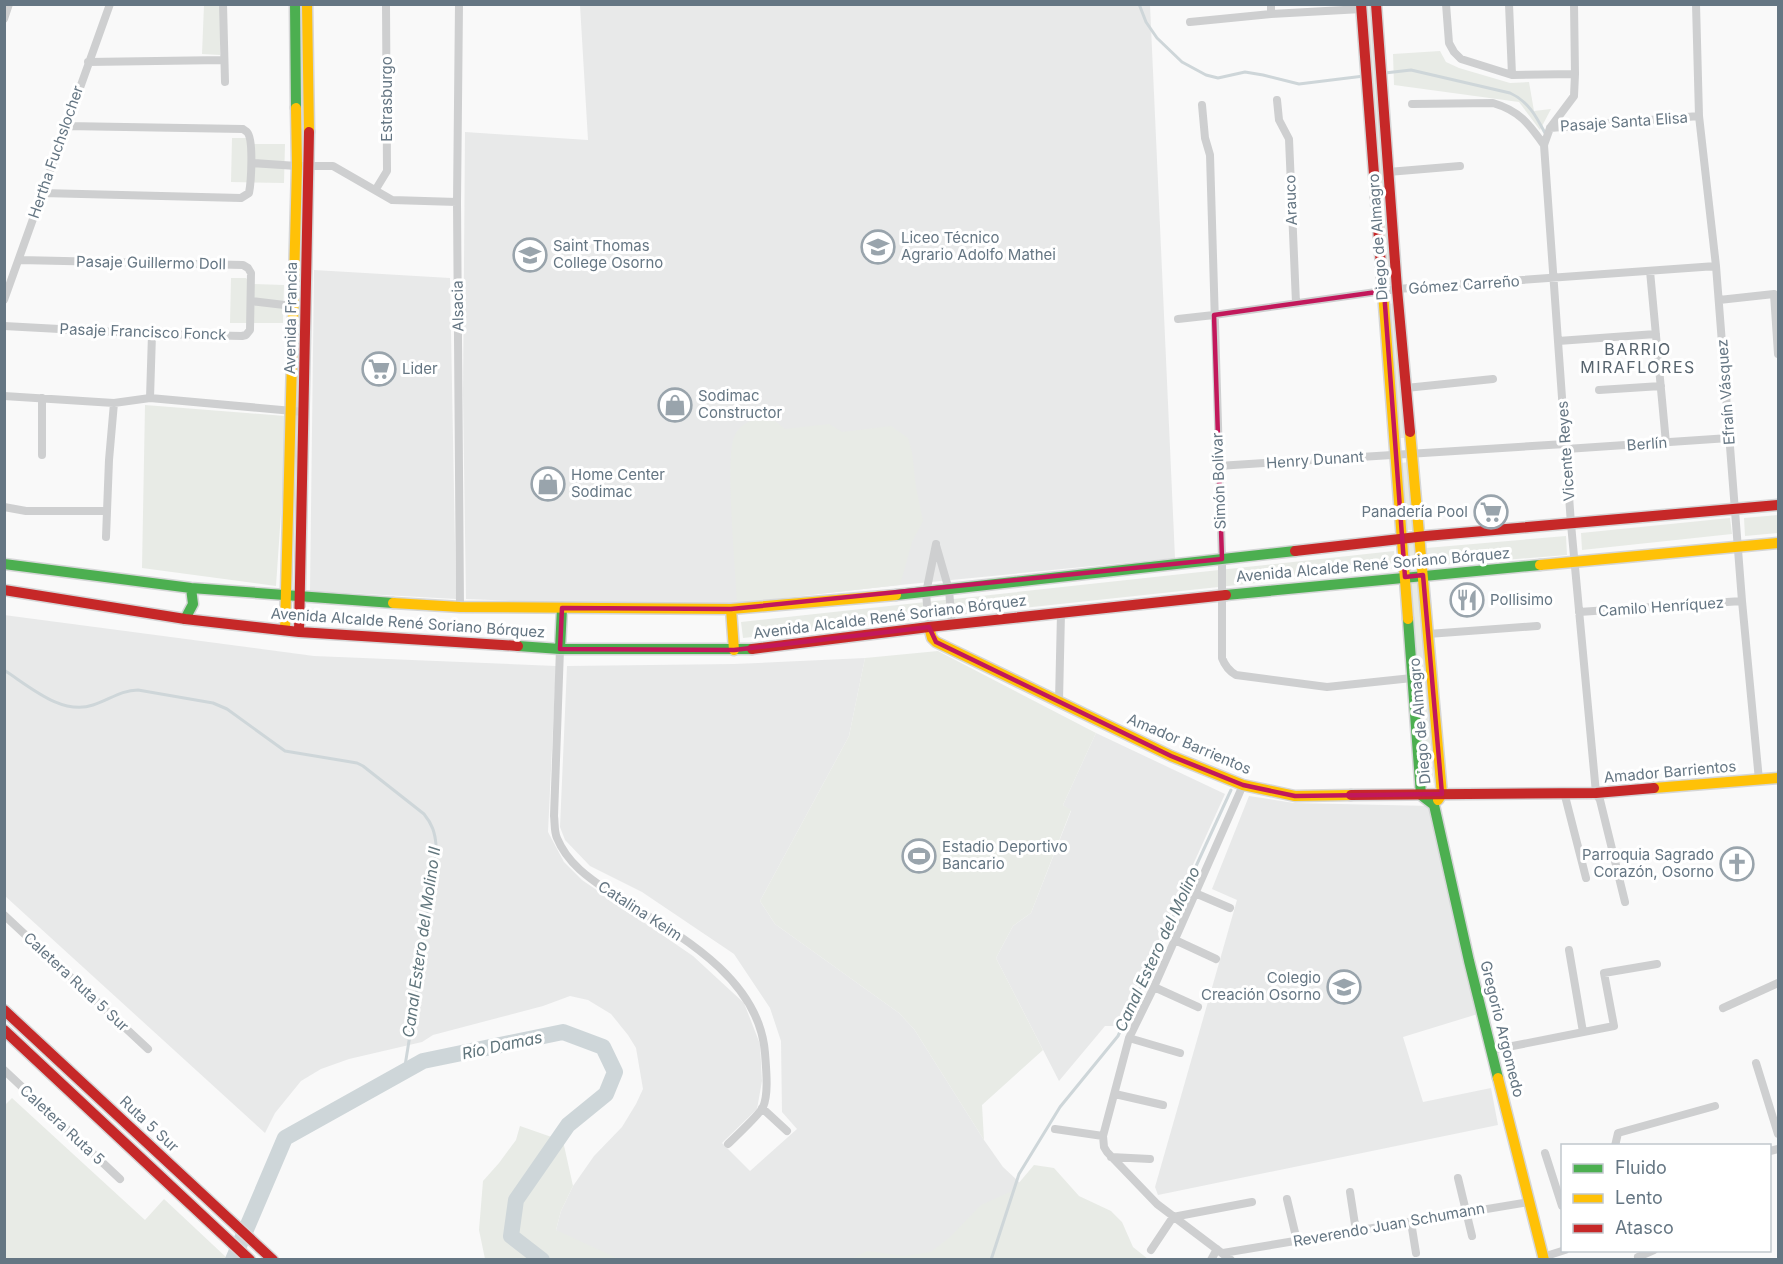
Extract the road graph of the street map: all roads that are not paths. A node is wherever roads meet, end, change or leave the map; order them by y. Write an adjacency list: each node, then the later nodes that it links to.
1 (9, 4): 16 (street)
2 (110, 4): 19 (street, Hertha Fuchslocher)
3 (223, 4): 18 (street)
4 (295, 4): 30 (main road, Avenida Francia)
5 (307, 4): 31 (main road, Avenida Francia)
6 (386, 4): 34 (street, Estrasburgo)
7 (459, 4): 36 (street, Alsacia)
8 (1271, 4): 15 (street)
9 (1376, 4): 33 (main road, Diego de Almagro)
10 (1446, 4): 21 (street)
11 (1509, 4): 21 (street)
12 (1574, 4): 20 (street)
13 (1696, 4): 26 (street, Efraín Vásquez)
14 (1362, 7): 15 (street); 42 (main road, Diego de Almagro)
15 (1271, 14): 17 (street)
16 (4, 19)
17 (1190, 22)
18 (224, 60): 19 (street); 22 (street)
19 (88, 62): 27 (street, Hertha Fuchslocher)
20 (1575, 74): 21 (street); 28 (street)
21 (1512, 75)
22 (225, 82)
23 (1277, 100): 47 (street, Arauco)
24 (1412, 104): 28 (street)
25 (1202, 105): 49 (street, Simón Bolívar)
26 (1699, 116): 28 (street, Pasaje Santa Elisa); 38 (street, Efraín Vásquez)
27 (66, 126): 29 (street); 35 (street, Hertha Fuchslocher)
28 (1546, 137): 40 (street, Vicente Reyes)
29 (252, 163): 30 (street); 35 (street)
30 (297, 166): 31 (street); 48 (main road, Avenida Francia)
31 (309, 166): 34 (street); 43 (main road, Avenida Francia)
32 (1460, 166): 33 (street)
33 (1388, 172): 41 (main road, Diego de Almagro)
34 (376, 189): 36 (street)
35 (42, 193): 37 (street, Hertha Fuchslocher)
36 (457, 202): 97 (street, Alsacia)
37 (18, 260): 44 (street, Hertha Fuchslocher); 46 (street, Pasaje Guillermo Doll)
38 (1716, 266): 39 (street, Gómez Carreño); 45 (street, Efraín Vásquez)
39 (1650, 271): 40 (street, Gómez Carreño); 54 (street)
40 (1553, 278): 41 (street, Gómez Carreño); 55 (street, Vicente Reyes)
41 (1397, 289): 42 (street, Gómez Carreño); 59 (main road, Diego de Almagro)
42 (1384, 291): 47 (street, Gómez Carreño); 72 (main road, Diego de Almagro)
43 (306, 299): 48 (street); 50 (main road, Avenida Francia)
44 (4, 300)
45 (1719, 300): 56 (street); 67 (street, Efraín Vásquez)
46 (251, 301): 48 (street); 53 (street, Pasaje Francisco Fonck)
47 (1296, 303): 49 (street, Gómez Carreño)
48 (293, 307): 50 (street); 65 (main road, Avenida Francia)
49 (1214, 315): 51 (street, Gómez Carreño); 73 (street, Simón Bolívar)
50 (306, 316): 66 (main road, Avenida Francia)
51 (1178, 318)
52 (4, 326): 53 (street, Pasaje Francisco Fonck)
53 (152, 334): 63 (street)
54 (1656, 334): 55 (street); 58 (street)
55 (1558, 341): 69 (street, Vicente Reyes)
56 (1779, 354)
57 (1493, 379): 59 (street)
58 (1661, 386): 60 (street); 68 (street)
59 (1406, 388): 70 (main road, Diego de Almagro)
60 (1599, 390)
61 (4, 396): 62 (street)
62 (42, 398): 64 (street); 71 (street)
63 (150, 398): 64 (street); 65 (street)
64 (114, 403): 77 (street)
65 (291, 411): 66 (street); 94 (main road, Avenida Francia)
66 (304, 412): 95 (main road, Avenida Francia)
67 (1729, 438): 68 (street, Berlín); 76 (street, Efraín Vásquez)
68 (1666, 443): 69 (street, Berlín)
69 (1565, 446): 70 (street, Berlín); 78 (street, Vicente Reyes)
70 (1412, 454): 72 (street, Henry Dunant); 80 (main road, Diego de Almagro)
71 (42, 455)
72 (1396, 455): 73 (street, Henry Dunant); 81 (main road, Diego de Almagro)
73 (1218, 466): 84 (street, Simón Bolívar)
74 (1779, 505): 76 (main road, Avenida Alcalde René Soriano Bórquez)
75 (4, 507): 77 (street)
76 (1735, 509): 78 (main road, Avenida Alcalde René Soriano Bórquez); 83 (street, Efraín Vásquez)
77 (106, 511): 79 (street)
78 (1571, 524): 80 (main road, Avenida Alcalde René Soriano Bórquez); 85 (street, Vicente Reyes)
79 (106, 537)
80 (1419, 537): 81 (main road, Avenida Alcalde René Soriano Bórquez); 87 (main road, Diego de Almagro)
81 (1402, 539): 84 (main road, Avenida Alcalde René Soriano Bórquez); 88 (main road, Diego de Almagro)
82 (1779, 543): 83 (main road, Avenida Alcalde René Soriano Bórquez)
83 (1738, 547): 85 (main road, Avenida Alcalde René Soriano Bórquez); 96 (street, Efraín Vásquez)
84 (1222, 559): 91 (main road, Avenida Alcalde René Soriano Bórquez); 93 (street, Simón Bolívar)
85 (1574, 562): 87 (main road, Avenida Alcalde René Soriano Bórquez); 100 (street, Vicente Reyes)
86 (4, 564): 89 (main road, Avenida Alcalde René Soriano Bórquez)
87 (1423, 575): 88 (main road, Avenida Alcalde René Soriano Bórquez); 108 (main road, Diego de Almagro)
88 (1405, 577): 93 (main road, Avenida Alcalde René Soriano Bórquez); 112 (main road, Diego de Almagro)
89 (191, 588): 94 (main road, Avenida Alcalde René Soriano Bórquez); 102 (main road)
90 (4, 590): 102 (main road, Avenida Alcalde René Soriano Bórquez)
91 (949, 590): 92 (main road, Avenida Alcalde René Soriano Bórquez); 92 (street); 103 (street)
92 (926, 593): 99 (main road, Avenida Alcalde René Soriano Bórquez); 105 (street)
93 (1221, 595): 101 (main road, Avenida Alcalde René Soriano Bórquez); 112 (street, Simón Bolívar)
94 (286, 596): 95 (main road, Avenida Alcalde René Soriano Bórquez); 106 (main road, Avenida Francia)
95 (300, 597): 97 (main road, Avenida Alcalde René Soriano Bórquez); 107 (main road, Avenida Francia)
96 (1742, 601): 100 (street, Camilo Henríquez); 115 (street, Efraín Vásquez)
97 (460, 607): 98 (main road, Avenida Alcalde René Soriano Bórquez)
98 (562, 608): 99 (main road, Avenida Alcalde René Soriano Bórquez); 109 (main road)
99 (731, 609): 110 (main road)
100 (1579, 612): 118 (street, Vicente Reyes)
101 (1061, 613): 103 (main road, Avenida Alcalde René Soriano Bórquez); 113 (street)
102 (185, 620): 106 (main road, Avenida Alcalde René Soriano Bórquez)
103 (952, 625): 105 (main road, Avenida Alcalde René Soriano Bórquez)
104 (1537, 626): 108 (street)
105 (929, 627): 110 (main road, Avenida Alcalde René Soriano Bórquez); 113 (main road, Amador Barrientos)
106 (285, 630): 107 (main road, Avenida Alcalde René Soriano Bórquez)
107 (299, 632): 109 (main road, Avenida Alcalde René Soriano Bórquez)
108 (1428, 634): 111 (main road, Diego de Almagro)
109 (560, 649): 110 (main road, Avenida Alcalde René Soriano Bórquez); 147 (street, Catalina Keim)
110 (734, 650)
111 (1431, 676): 112 (main road); 119 (main road, Diego de Almagro)
112 (1412, 678): 120 (main road, Diego de Almagro)
113 (1059, 701): 116 (main road, Amador Barrientos)
114 (1779, 778): 115 (main road, Amador Barrientos)
115 (1759, 780): 118 (main road, Amador Barrientos)
116 (1243, 785): 120 (main road, Amador Barrientos); 123 (street)
117 (1564, 792): 118 (main road, Amador Barrientos); 119 (main road, Amador Barrientos); 122 (street)
118 (1596, 793): 124 (street, Vicente Reyes)
119 (1442, 794): 120 (main road, Amador Barrientos); 121 (main road, Diego de Almagro)
120 (1421, 795): 121 (main road, Diego de Almagro)
121 (1434, 805): 140 (main road, Gregorio Argomedo)
122 (1586, 878)
123 (1195, 892): 125 (street); 127 (street)
124 (1625, 902)
125 (1230, 908)
126 (4, 915): 139 (street, Caletera Ruta 5 Sur)
127 (1175, 940): 129 (street); 132 (street)
128 (1569, 950): 137 (street)
129 (1216, 959)
130 (1657, 964): 137 (street)
131 (1779, 984): 134 (street)
132 (1154, 987): 133 (street); 138 (street)
133 (1198, 1007)
134 (1724, 1008)
135 (4, 1010): 176 (main road, Ruta 5 Sur)
136 (4, 1030): 175 (main road, Ruta 5 Sur)
137 (1583, 1032): 140 (street)
138 (1129, 1038): 141 (street); 144 (street)
139 (148, 1049)
140 (1492, 1050): 163 (main road, Gregorio Argomedo)
141 (1180, 1053)
142 (1756, 1063): 150 (street)
143 (4, 1071): 158 (street, Caletera Ruta 5)
144 (1115, 1094): 145 (street); 151 (street)
145 (1163, 1105)
146 (1715, 1106): 153 (street)
147 (762, 1108): 149 (street); 152 (street)
148 (1055, 1129): 151 (street)
149 (787, 1131)
150 (1779, 1134)
151 (1103, 1136): 155 (street)
152 (728, 1143)
153 (1615, 1144)
154 (1545, 1153): 161 (street)
155 (1111, 1157): 156 (street); 165 (street)
156 (1150, 1159)
157 (1458, 1178): 164 (street)
158 (120, 1179)
159 (1350, 1192): 167 (street)
160 (1287, 1199): 169 (street)
161 (1561, 1200)
162 (1252, 1202): 165 (street)
163 (1529, 1202): 164 (street, Reverendo Juan Schumann); 174 (main road, Gregorio Argomedo)
164 (1467, 1212): 166 (street, Reverendo Juan Schumann); 168 (street)
165 (1173, 1217): 170 (street); 171 (street)
166 (1411, 1222): 167 (street, Reverendo Juan Schumann); 173 (street)
167 (1356, 1231): 169 (street, Reverendo Juan Schumann)
168 (1472, 1236)
169 (1297, 1241): 171 (street, Reverendo Juan Schumann)
170 (1151, 1250)
171 (1220, 1251): 177 (street); 178 (street)
172 (1562, 1252): 174 (street)
173 (1416, 1253)
174 (1544, 1258)
175 (250, 1260)
176 (273, 1260)
177 (1211, 1260)
178 (1231, 1260)

